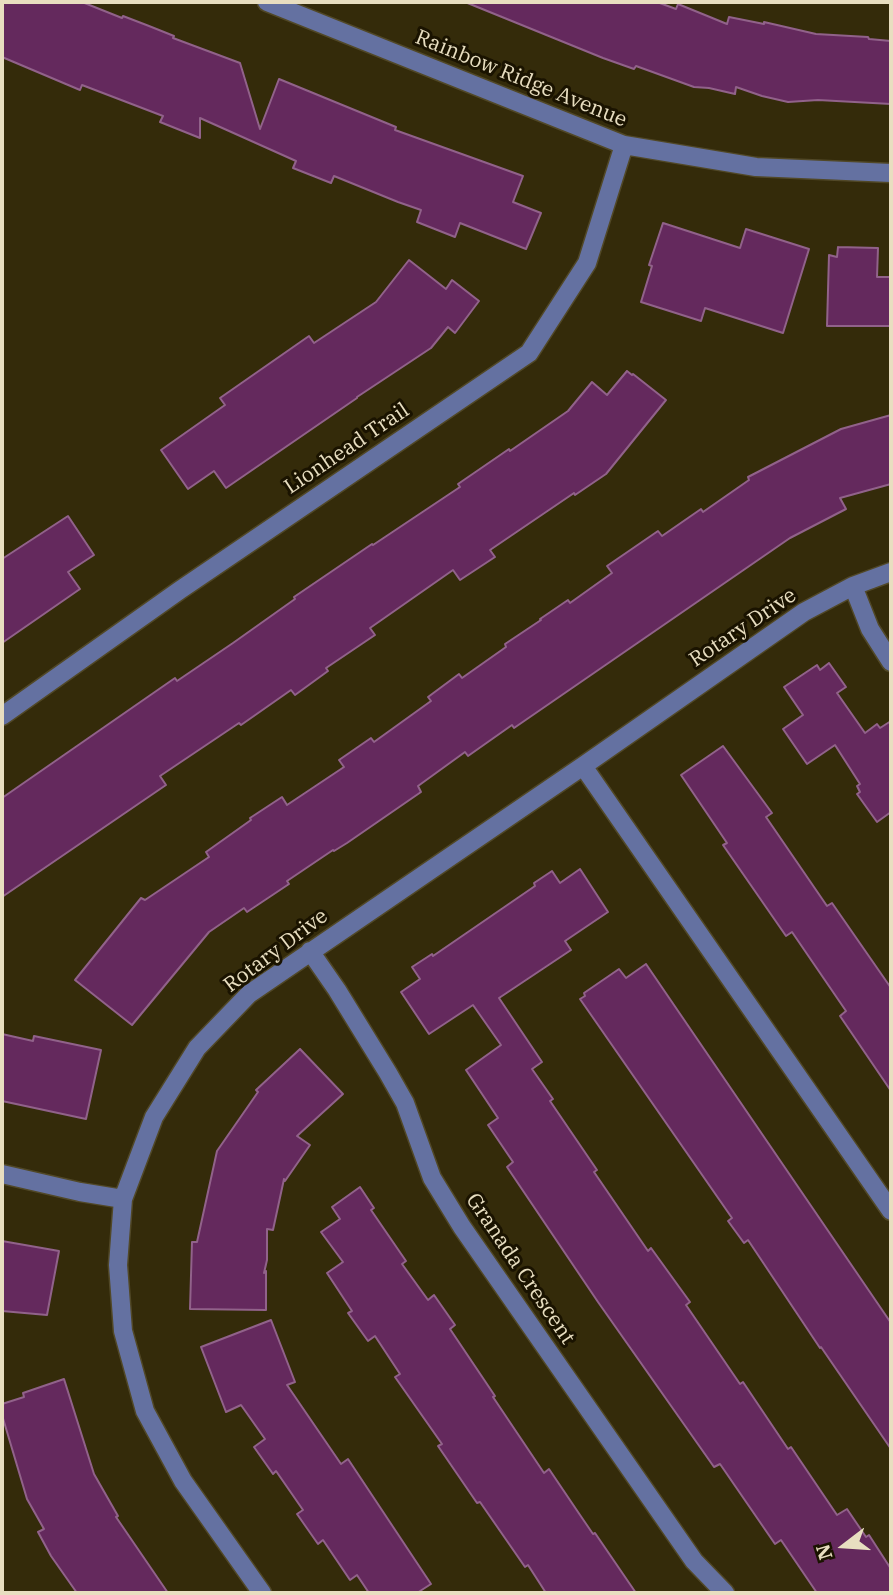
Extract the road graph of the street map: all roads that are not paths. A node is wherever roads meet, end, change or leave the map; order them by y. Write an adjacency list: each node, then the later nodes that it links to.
1 (267, 2): 2 (street, Rainbow Ridge Avenue)
2 (624, 145): 3 (street, Rainbow Ridge Avenue); 7 (street, Lionhead Trail)
3 (891, 173)
4 (891, 572): 5 (street, Rotary Drive)
5 (853, 586): 6 (street); 8 (street, Rotary Drive)
6 (891, 662)
7 (2, 716)
8 (583, 766): 9 (street, Rotary Drive); 12 (street)
9 (310, 951): 11 (street, Rotary Drive); 14 (street, Granada Crescent)
10 (2, 1174): 11 (street)
11 (123, 1199): 13 (street, Rotary Drive)
12 (891, 1211)
13 (262, 1593)
14 (725, 1593)

